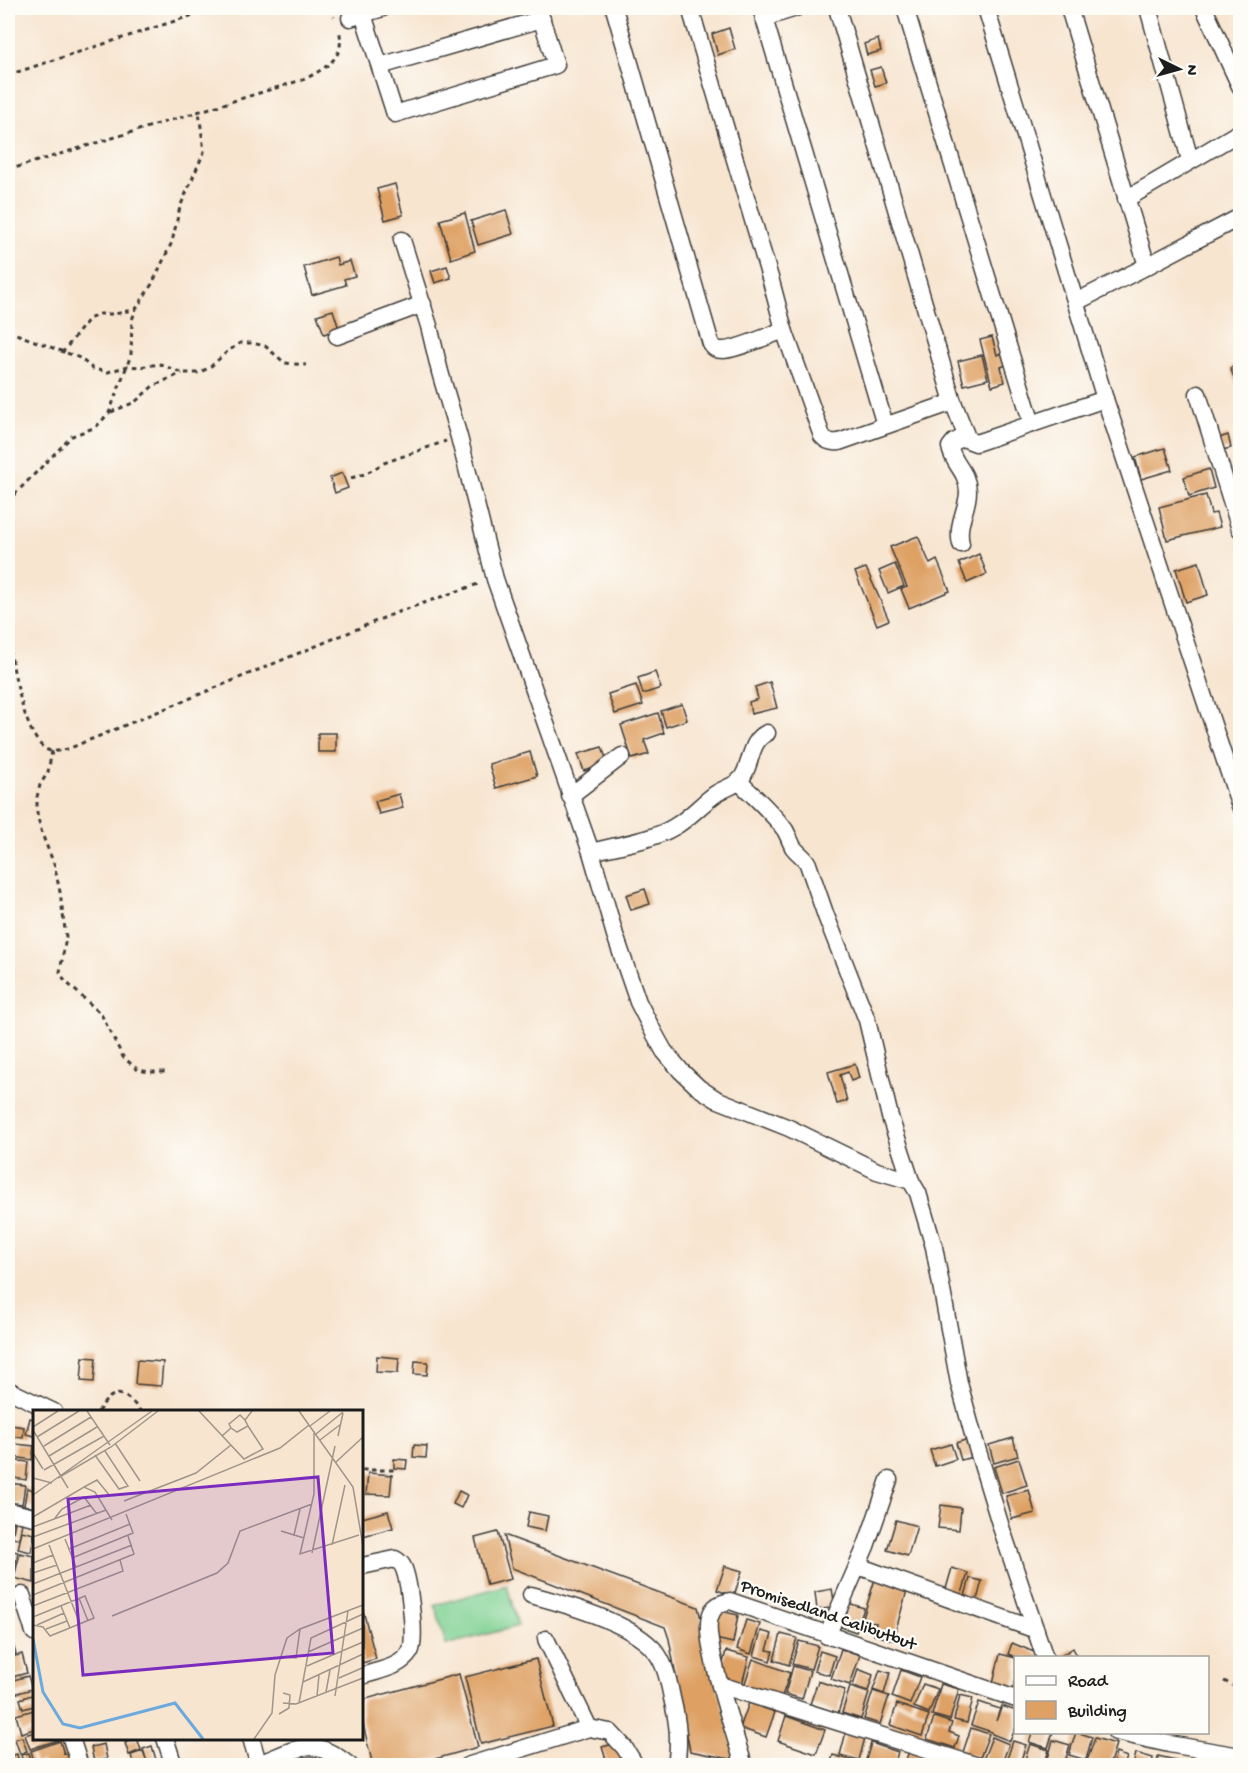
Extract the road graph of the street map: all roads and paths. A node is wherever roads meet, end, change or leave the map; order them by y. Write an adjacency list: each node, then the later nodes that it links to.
1 (215, 8): 17 (path)
2 (331, 8): 19 (path)
3 (383, 8): 13 (street)
4 (614, 8): 30 (street)
5 (690, 8): 30 (street)
6 (796, 8): 15 (street)
7 (837, 8): 39 (street)
8 (905, 8): 41 (street)
9 (986, 8): 27 (street)
10 (1069, 8): 23 (street)
11 (1148, 8): 21 (street)
12 (1204, 8): 18 (street)
13 (358, 13): 16 (street)
14 (540, 13): 16 (street); 16 (street)
15 (762, 13): 42 (street)
16 (380, 66)
17 (8, 75)
18 (1240, 86)
19 (199, 111): 22 (path); 29 (path)
20 (1240, 132): 21 (street)
21 (1190, 160): 23 (street)
22 (8, 170)
23 (1126, 199): 26 (street)
24 (1240, 217): 26 (street)
25 (402, 240): 28 (street)
26 (1148, 266): 27 (street)
27 (1076, 302): 38 (street)
28 (423, 304): 32 (street); 44 (street)
29 (136, 309): 33 (path); 35 (path)
30 (784, 330): 42 (street)
31 (8, 331): 33 (path)
32 (337, 336)
33 (62, 353): 35 (path)
34 (306, 365): 36 (path)
35 (128, 366): 36 (path); 40 (path)
36 (182, 373): 40 (path)
37 (1198, 394): 47 (street)
38 (1105, 399): 41 (street); 56 (street)
39 (953, 402): 42 (street); 43 (street)
40 (109, 413): 46 (path)
41 (1032, 424): 43 (street)
42 (885, 425)
43 (966, 436): 48 (street)
44 (459, 437): 45 (path); 49 (street)
45 (351, 478)
46 (8, 501)
47 (1240, 529)
48 (961, 544)
49 (495, 579): 52 (path); 55 (street)
50 (8, 641): 52 (path)
51 (767, 733): 54 (street)
52 (52, 751): 58 (path)
53 (622, 756): 55 (street)
54 (739, 782): 57 (street); 59 (street)
55 (570, 796): 57 (street)
56 (1240, 806)
57 (591, 852): 59 (street)
58 (168, 1072)
59 (911, 1181): 74 (street)
60 (8, 1390): 61 (street)
61 (50, 1410)
62 (99, 1410): 63 (path)
63 (139, 1410)
64 (363, 1470): 65 (path)
65 (395, 1470)
66 (889, 1480): 70 (street)
67 (8, 1511): 68 (street)
68 (33, 1517)
69 (363, 1566): 78 (street)
70 (858, 1566): 74 (street); 75 (street)
71 (21, 1595): 73 (street)
72 (531, 1595): 97 (street)
73 (33, 1629)
74 (1036, 1630): 77 (street)
75 (827, 1636): 80 (street, Promisedland Calibutbut); 82 (street, Promisedland Calibutbut)
76 (546, 1639): 83 (street)
77 (1044, 1656)
78 (363, 1676)
79 (1224, 1681): 81 (path)
80 (720, 1685): 90 (street, Promisedland Calibutbut); 98 (street)
81 (1240, 1689)
82 (1014, 1699)
83 (589, 1728): 92 (street); 96 (street)
84 (1121, 1734): 89 (street)
85 (72, 1740): 93 (street)
86 (166, 1740): 94 (street)
87 (251, 1740): 91 (street)
88 (289, 1745): 91 (street); 95 (street)
89 (1237, 1759)
90 (744, 1764)
91 (259, 1765)
92 (636, 1765)
93 (80, 1766)
94 (174, 1766)
95 (350, 1766)
96 (467, 1766)
97 (676, 1766)
98 (978, 1766)

